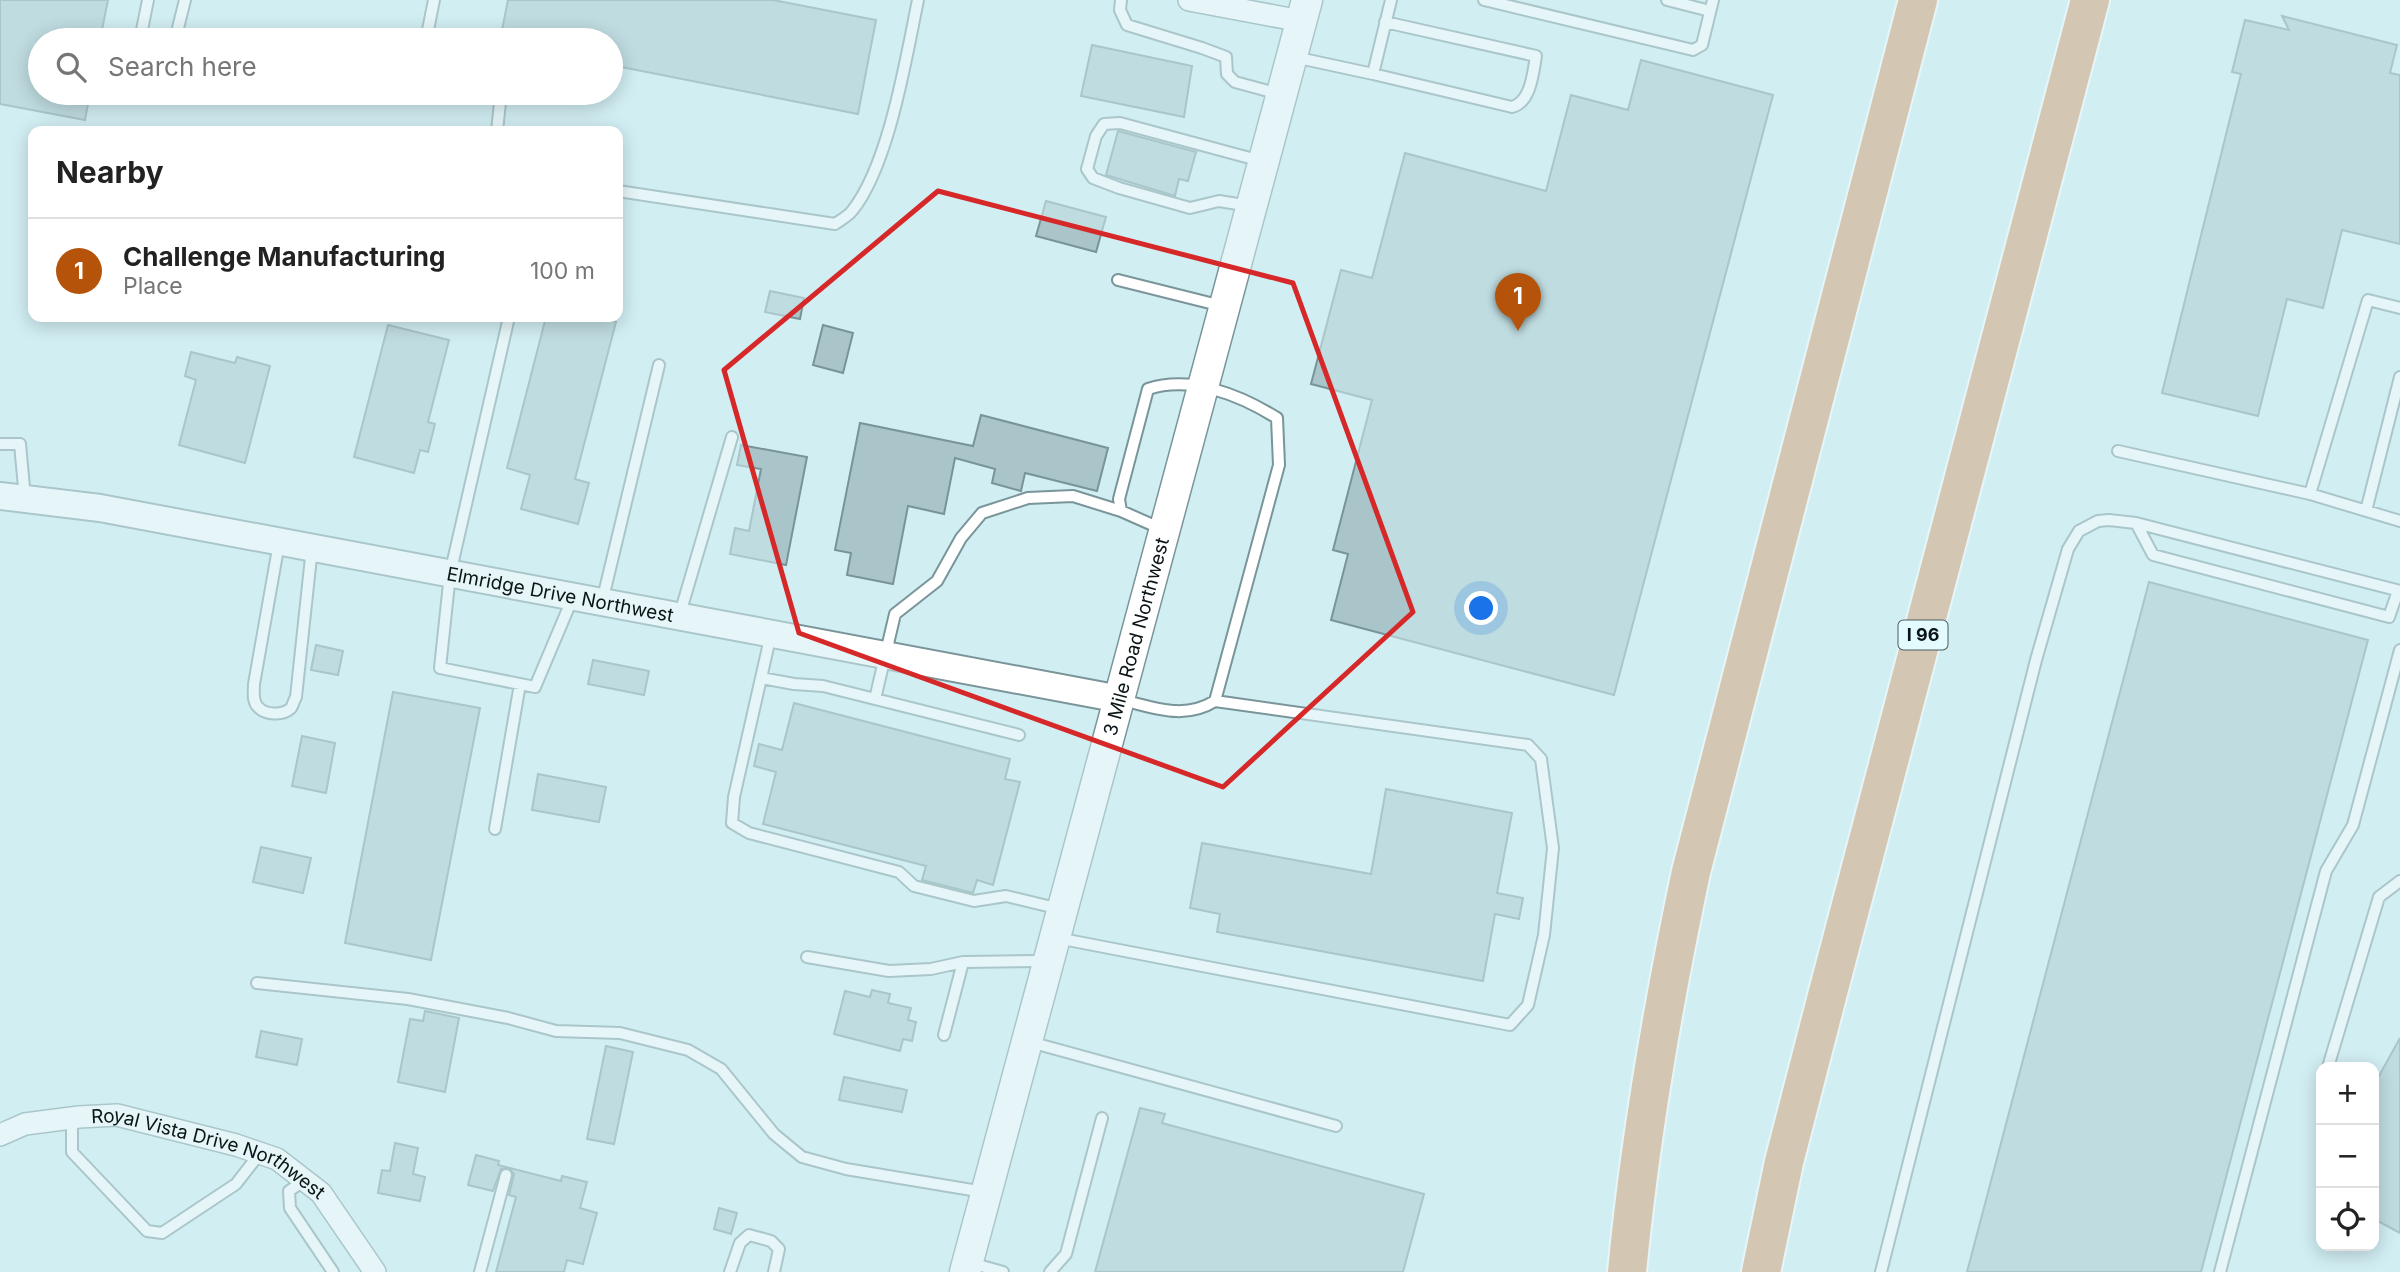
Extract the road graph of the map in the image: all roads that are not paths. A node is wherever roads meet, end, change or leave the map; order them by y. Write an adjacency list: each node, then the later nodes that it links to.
1 (148, 0): 15 (lane)
2 (185, 0): 16 (lane)
3 (435, 0): 17 (lane)
4 (918, 0): 24 (lane)
5 (1121, 0): 20 (lane)
6 (1189, 0): 13 (street)
7 (1391, 0): 14 (lane)
8 (1484, 0): 12 (lane)
9 (1667, 0): 12 (lane)
10 (1917, 0): 84 (highway)
11 (2090, 0): 85 (highway, I 96)
12 (1712, 5)
13 (1304, 11): 18 (main road, 3 Mile Road Northwest)
14 (1385, 22): 19 (lane); 19 (lane)
15 (142, 28)
16 (178, 28)
17 (429, 28)
18 (1292, 56): 19 (lane); 20 (main road, 3 Mile Road Northwest)
19 (1373, 74)
20 (1281, 95): 23 (main road, 3 Mile Road Northwest)
21 (499, 105): 22 (lane)
22 (497, 126)
23 (1263, 162): 25 (main road, 3 Mile Road Northwest); 25 (lane)
24 (623, 192)
25 (1252, 206): 27 (main road, 3 Mile Road Northwest)
26 (1118, 281): 27 (lane)
27 (1225, 307): 32 (main road, 3 Mile Road Northwest)
28 (2400, 308): 36 (lane)
29 (508, 322): 45 (lane)
30 (659, 365): 48 (lane)
31 (2400, 377): 39 (lane)
32 (1203, 387): 38 (lane); 42 (main road, 3 Mile Road Northwest); 57 (lane)
33 (732, 437): 49 (lane)
34 (0, 444): 37 (lane)
35 (2118, 451): 36 (lane)
36 (2310, 494): 39 (lane)
37 (12, 497): 43 (street, Elmridge Drive Northwest)
38 (1121, 511): 42 (lane); 52 (lane)
39 (2366, 511): 40 (lane)
40 (2400, 521)
41 (2136, 523): 46 (lane); 46 (lane); 86 (lane)
42 (1165, 531): 56 (main road, 3 Mile Road Northwest)
43 (280, 541): 44 (street, Elmridge Drive Northwest); 44 (lane)
44 (312, 548): 45 (street, Elmridge Drive Northwest)
45 (450, 574): 47 (street, Elmridge Drive Northwest); 54 (lane)
46 (2399, 591)
47 (573, 597): 48 (street, Elmridge Drive Northwest); 54 (lane)
48 (601, 602): 49 (street, Elmridge Drive Northwest)
49 (679, 617): 50 (street, Elmridge Drive Northwest)
50 (771, 634): 52 (street, Elmridge Drive Northwest); 53 (lane)
51 (2400, 650): 87 (lane)
52 (886, 656): 55 (lane); 56 (street, Elmridge Drive Northwest)
53 (761, 678): 55 (lane); 61 (lane)
54 (520, 684): 59 (lane)
55 (875, 699): 58 (lane)
56 (1120, 699): 57 (lane); 61 (main road, 3 Mile Road Northwest)
57 (1215, 701): 61 (lane)
58 (1020, 735)
59 (495, 830)
60 (2400, 881): 67 (lane)
61 (1056, 936): 63 (lane); 66 (main road, 3 Mile Road Northwest)
62 (807, 957): 63 (lane)
63 (963, 962): 65 (lane)
64 (257, 983): 75 (lane)
65 (944, 1035)
66 (1027, 1042): 70 (lane); 75 (main road, 3 Mile Road Northwest)
67 (2330, 1062)
68 (72, 1118): 71 (street, Royal Vista Drive Northwest); 72 (street, Royal Vista Drive Northwest); 72 (lane)
69 (1102, 1118): 83 (lane)
70 (1336, 1126)
71 (0, 1135)
72 (260, 1153): 74 (street, Royal Vista Drive Northwest)
73 (506, 1175): 79 (lane)
74 (305, 1180): 77 (lane); 78 (street, Royal Vista Drive Northwest)
75 (987, 1193): 76 (main road, 3 Mile Road Northwest)
76 (967, 1267): 82 (lane)
77 (333, 1272)
78 (375, 1272)
79 (480, 1272)
80 (730, 1272): 81 (lane)
81 (774, 1272)
82 (1003, 1272)
83 (1050, 1272)
84 (1627, 1272)
85 (1761, 1272)
86 (1881, 1272)
87 (2220, 1272)

